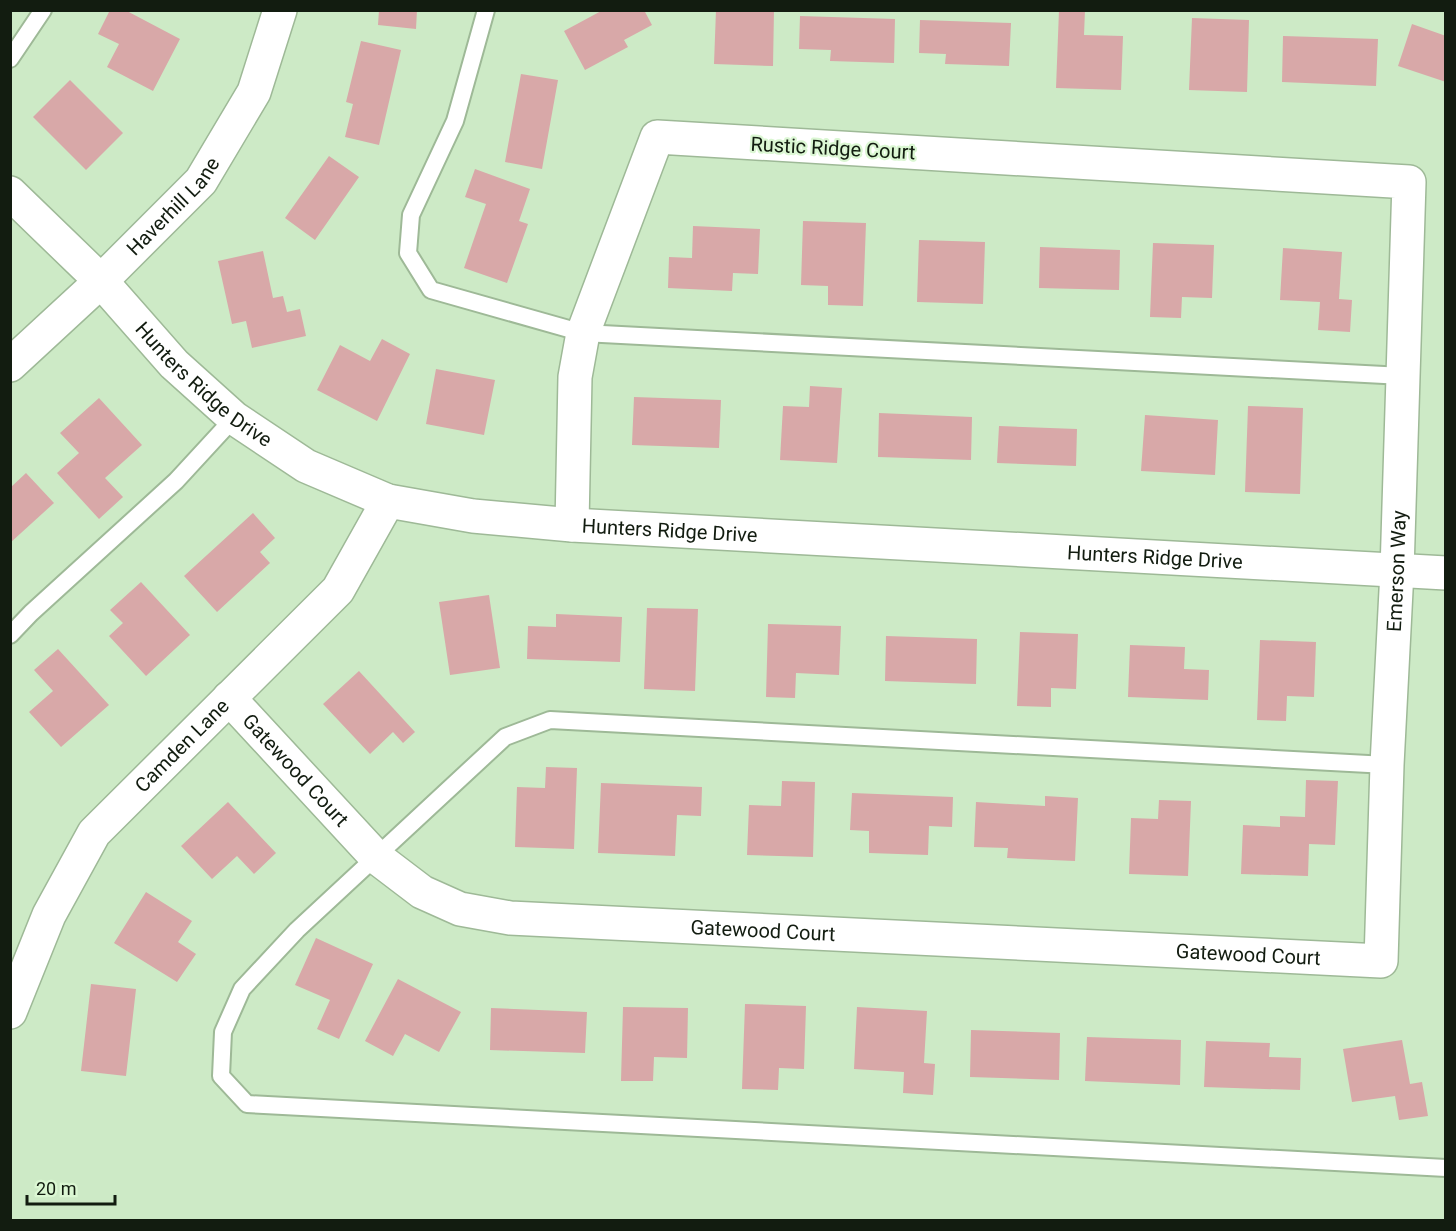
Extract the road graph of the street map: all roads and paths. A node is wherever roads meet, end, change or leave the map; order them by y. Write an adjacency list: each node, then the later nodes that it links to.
1 (43, 10): 4 (lane)
2 (280, 10): 7 (street, Haverhill Lane)
3 (486, 10): 8 (lane)
4 (10, 59)
5 (1409, 182): 8 (street, Rustic Ridge Court); 10 (street, Emerson Way)
6 (10, 193): 7 (street, Hunters Ridge Drive)
7 (100, 281): 9 (street, Haverhill Lane); 11 (street, Hunters Ridge Drive)
8 (583, 333): 10 (lane); 13 (street, Rustic Ridge Court)
9 (10, 365)
10 (1403, 376): 14 (street, Emerson Way)
11 (234, 418): 12 (street, Hunters Ridge Drive); 16 (lane)
12 (388, 501): 13 (street, Hunters Ridge Drive); 17 (street, Camden Lane)
13 (572, 525): 14 (street, Hunters Ridge Drive)
14 (1397, 571): 15 (street, Hunters Ridge Drive); 18 (street, Emerson Way)
15 (1446, 573)
16 (10, 635)
17 (229, 698): 19 (street, Gatewood Court); 21 (street, Camden Lane)
18 (1387, 765): 19 (lane); 20 (street, Emerson Way)
19 (376, 857): 20 (street, Gatewood Court); 22 (lane)
20 (1381, 961)
21 (10, 1011)
22 (1446, 1168)

